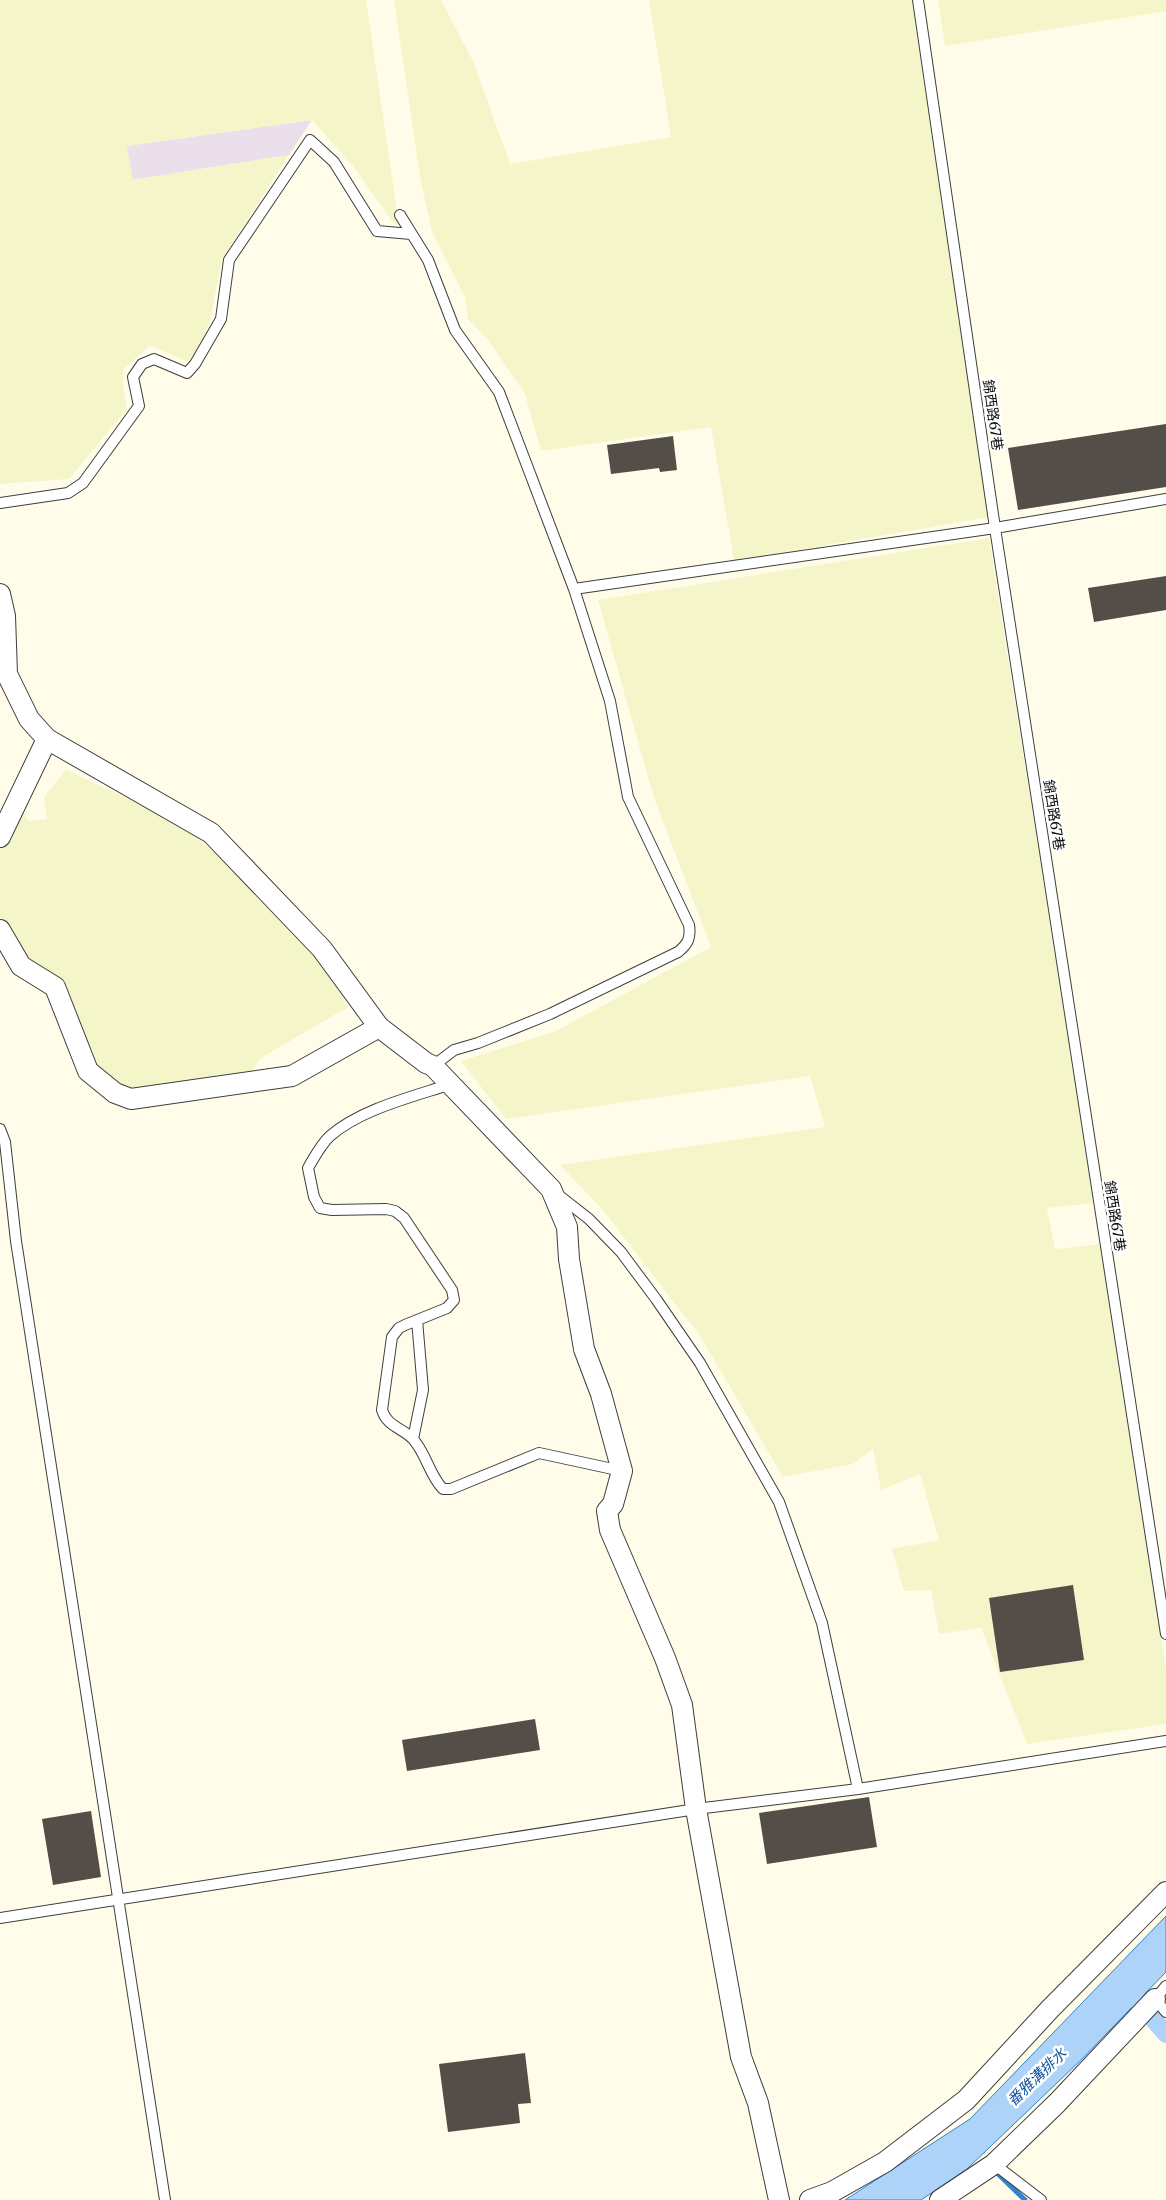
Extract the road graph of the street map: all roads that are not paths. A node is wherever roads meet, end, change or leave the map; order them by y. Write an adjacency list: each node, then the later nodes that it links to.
1 (918, 0): 6 (lane, 錦西路67巷)
2 (400, 215): 3 (lane)
3 (412, 234): 5 (lane); 7 (lane)
4 (1166, 499): 6 (lane)
5 (0, 503)
6 (996, 528): 7 (lane); 20 (lane, 錦西路67巷)
7 (574, 589): 13 (lane)
8 (0, 594): 9 (street)
9 (47, 740): 10 (street); 12 (street)
10 (0, 837)
11 (0, 930): 12 (street)
12 (378, 1027): 13 (street)
13 (433, 1066): 14 (street)
14 (451, 1084): 16 (street); 17 (lane)
15 (0, 1129): 25 (lane)
16 (552, 1189): 19 (street); 22 (lane)
17 (417, 1320): 18 (lane); 18 (lane)
18 (413, 1439): 19 (lane)
19 (622, 1471): 23 (street)
20 (1166, 1634)
21 (1166, 1741): 22 (lane)
22 (858, 1789): 23 (lane)
23 (696, 1809): 25 (lane); 30 (street)
24 (1166, 1892): 31 (street)
25 (118, 1899): 26 (lane); 29 (lane)
26 (0, 1918)
27 (1162, 1999): 28 (street)
28 (994, 2164): 32 (street); 33 (lane)
29 (166, 2200)
30 (779, 2200)
31 (810, 2200)
32 (940, 2200)
33 (1040, 2200)

